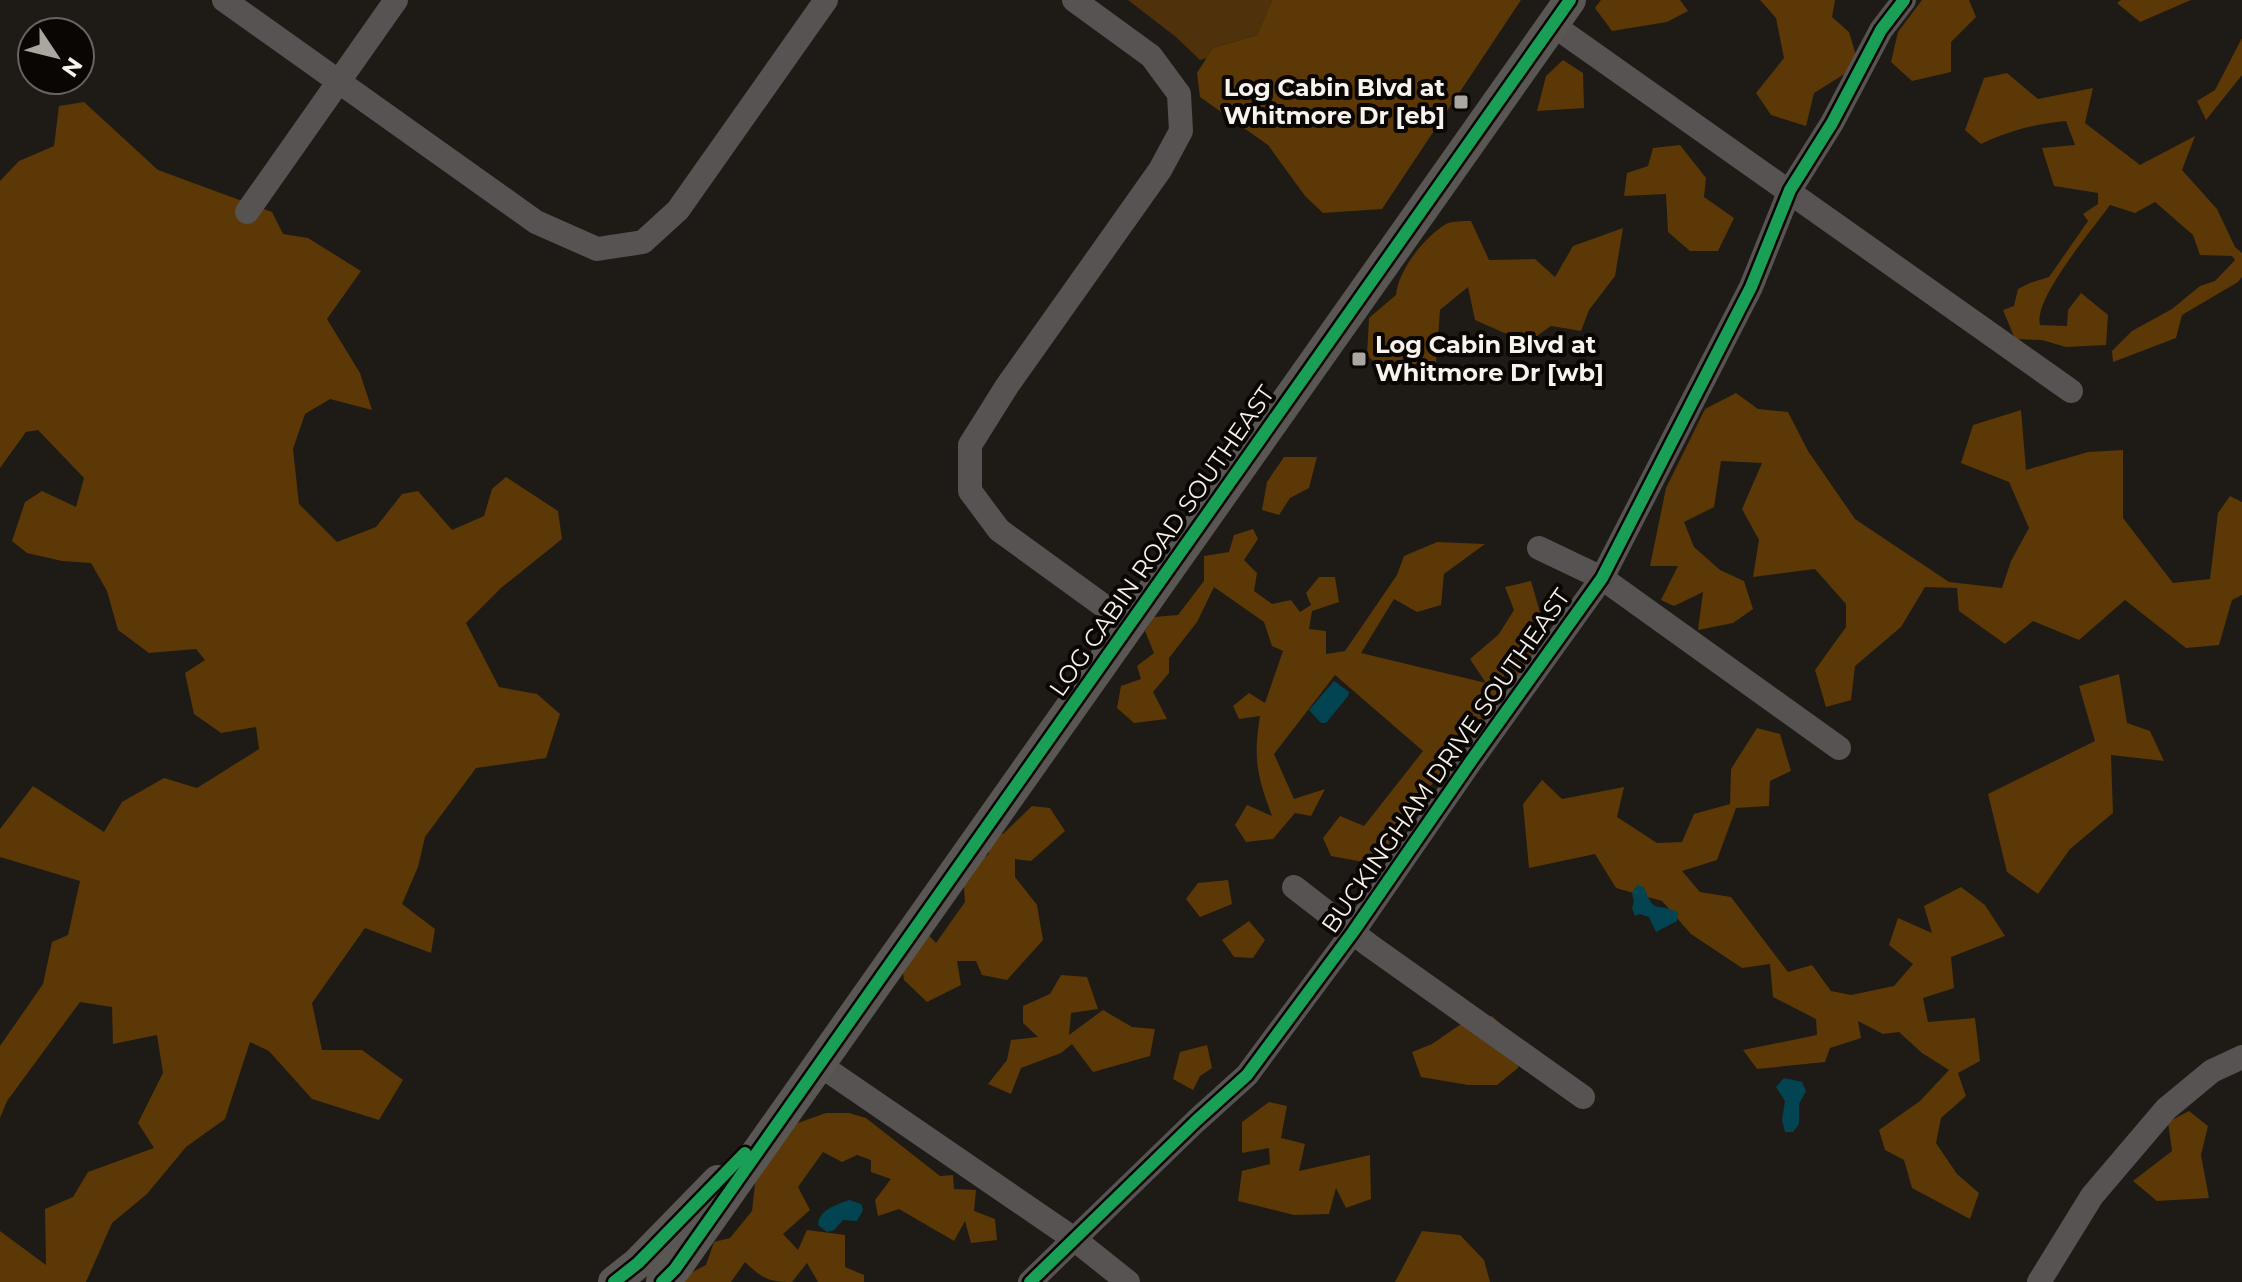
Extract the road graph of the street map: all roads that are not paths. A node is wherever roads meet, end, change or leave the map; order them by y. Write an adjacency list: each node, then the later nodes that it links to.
1 (224, 0): 7 (street)
2 (396, 0): 7 (street)
3 (826, 0): 7 (street)
4 (1074, 0): 13 (street)
5 (1904, 0): 8 (street, BUCKINGHAM DRIVE SOUTHEAST)
6 (1562, 13): 8 (street); 13 (street, LOG CABIN ROAD SOUTHEAST)
7 (337, 82): 9 (street)
8 (1790, 190): 10 (street); 12 (street, BUCKINGHAM DRIVE SOUTHEAST)
9 (247, 212)
10 (2071, 391)
11 (1539, 548): 12 (street)
12 (1602, 578): 14 (street); 16 (street, BUCKINGHAM DRIVE SOUTHEAST)
13 (1130, 625): 18 (street, LOG CABIN ROAD SOUTHEAST)
14 (1839, 748)
15 (1294, 887): 16 (street)
16 (1353, 932): 19 (street); 21 (street, BUCKINGHAM DRIVE SOUTHEAST)
17 (2242, 1057): 26 (street)
18 (820, 1065): 20 (street, LOG CABIN ROAD SOUTHEAST); 21 (street)
19 (1583, 1097)
20 (790, 1107): 22 (street, LOG CABIN ROAD SOUTHEAST); 23 (street, LOG CABIN ROAD SOUTHEAST)
21 (1074, 1239): 24 (street, BUCKINGHAM DRIVE SOUTHEAST); 25 (street)
22 (614, 1282)
23 (662, 1282)
24 (1030, 1282)
25 (1128, 1282)
26 (2039, 1282)

